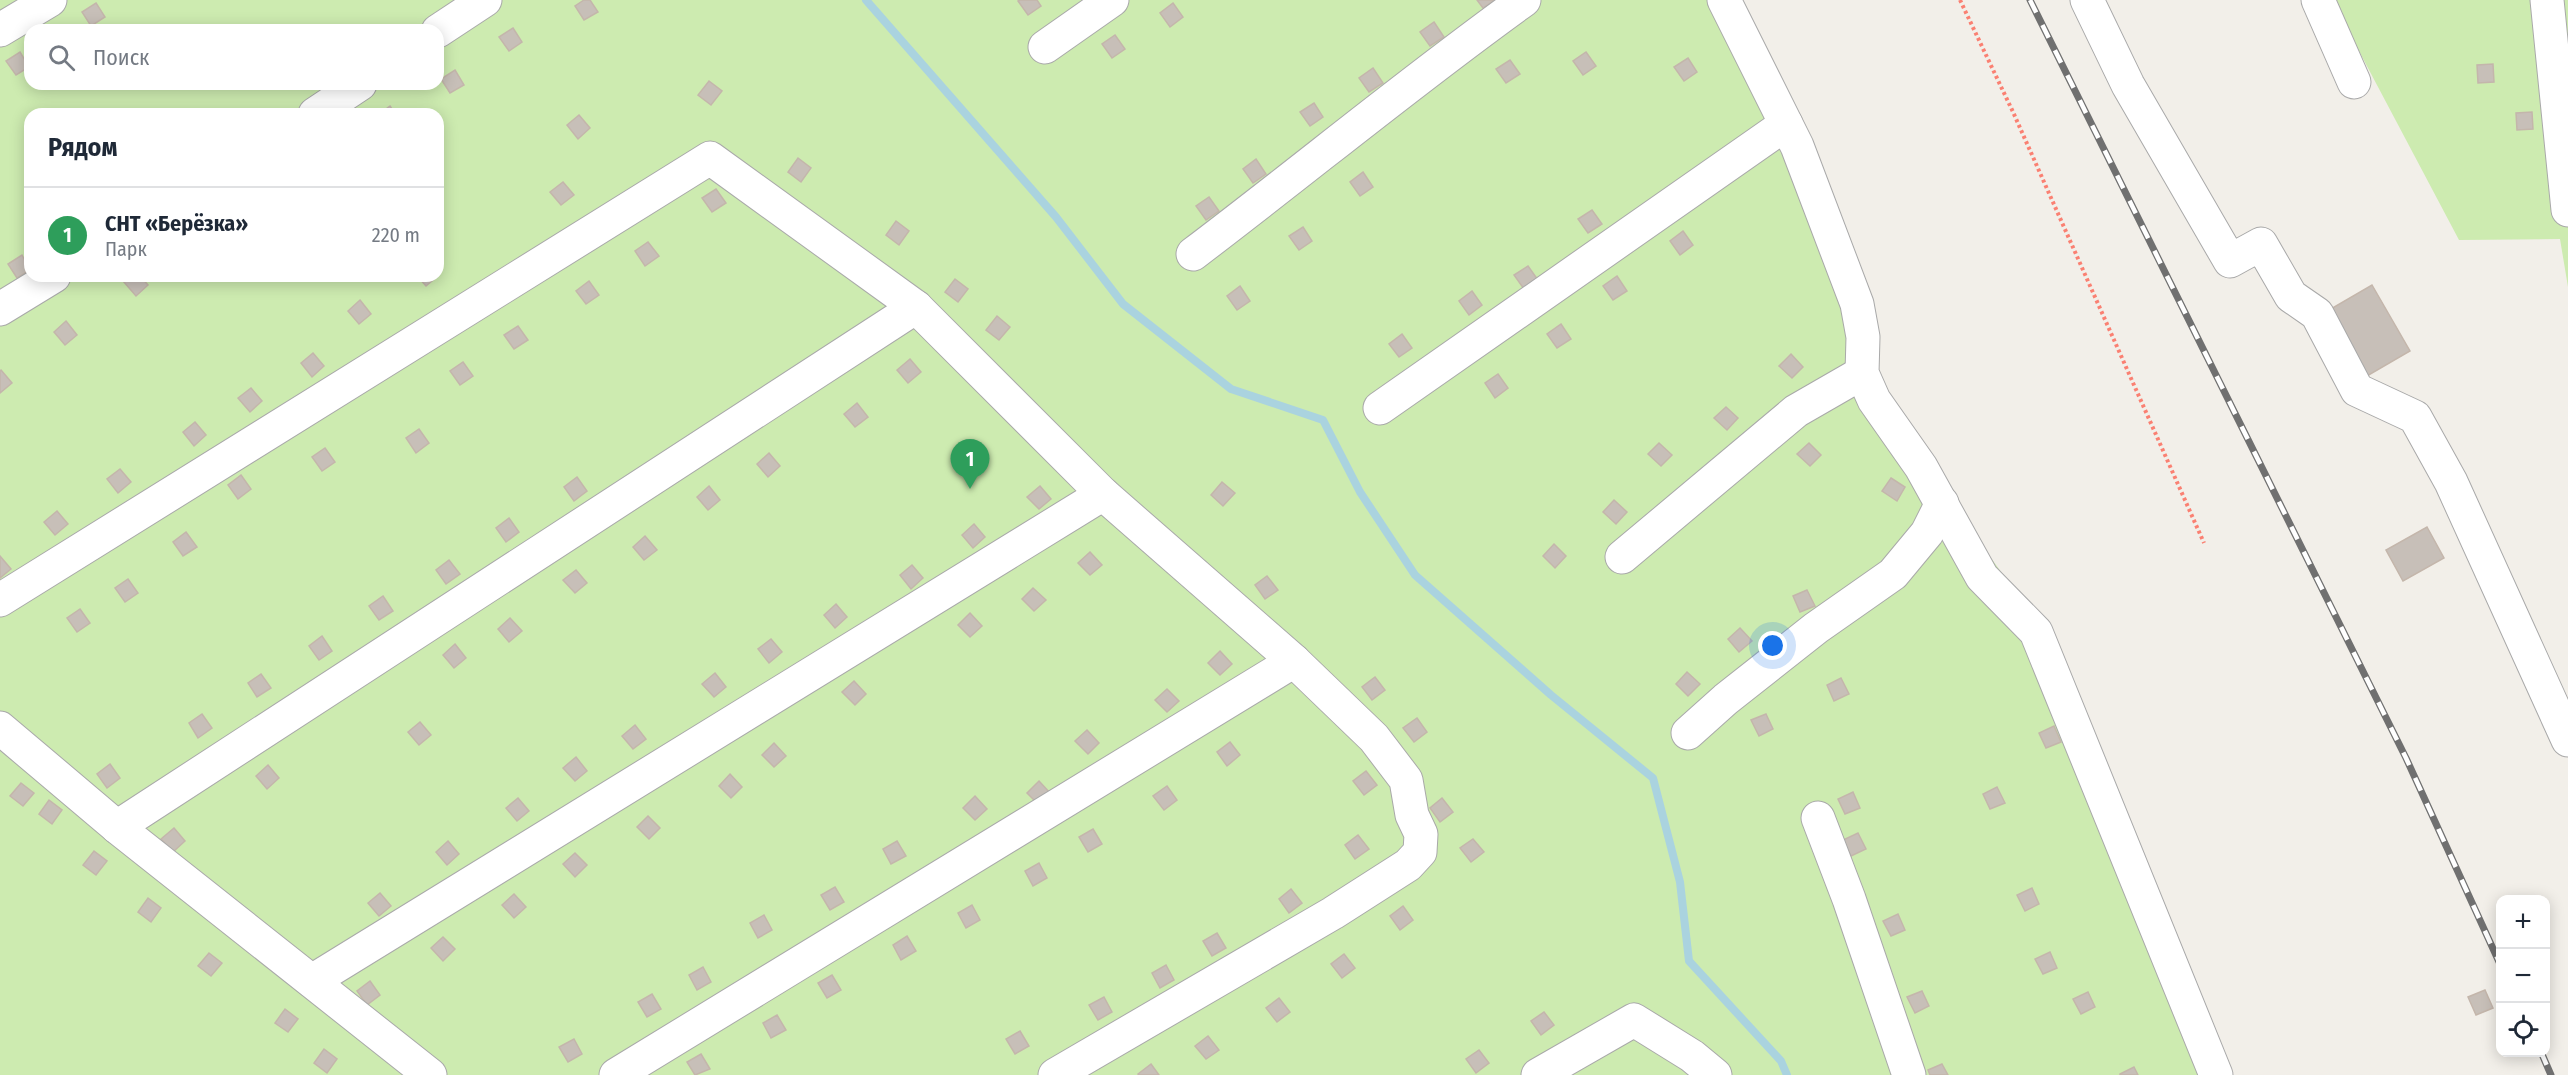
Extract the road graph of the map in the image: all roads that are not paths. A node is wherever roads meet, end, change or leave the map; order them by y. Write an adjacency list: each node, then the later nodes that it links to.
1 (50, 0): 10 (lane)
2 (485, 0): 9 (lane)
3 (1112, 0): 11 (lane)
4 (1524, 0): 17 (lane)
5 (1724, 0): 15 (lane)
6 (2087, 0): 30 (lane)
7 (2318, 0): 12 (lane)
8 (2547, 0): 16 (lane)
9 (444, 28)
10 (0, 30)
11 (1045, 47)
12 (2354, 82)
13 (351, 90): 14 (lane)
14 (324, 108)
15 (1786, 124): 21 (lane); 22 (lane)
16 (2568, 210)
17 (1193, 254)
18 (44, 282): 20 (lane)
19 (916, 307): 23 (lane); 26 (lane); 32 (lane)
20 (0, 309)
21 (1862, 373): 24 (lane); 25 (lane)
22 (1380, 408)
23 (1103, 494): 27 (lane); 33 (lane)
24 (1942, 503): 29 (lane); 40 (lane)
25 (1622, 557)
26 (0, 600)
27 (1294, 661): 35 (lane); 36 (lane)
28 (0, 728): 32 (lane)
29 (1689, 733)
30 (2568, 740)
31 (1818, 818): 39 (lane)
32 (117, 827): 33 (lane)
33 (312, 981): 34 (lane)
34 (430, 1075)
35 (616, 1075)
36 (1055, 1075)
37 (1538, 1075): 38 (lane)
38 (1715, 1075)
39 (1909, 1075)
40 (2216, 1075)

